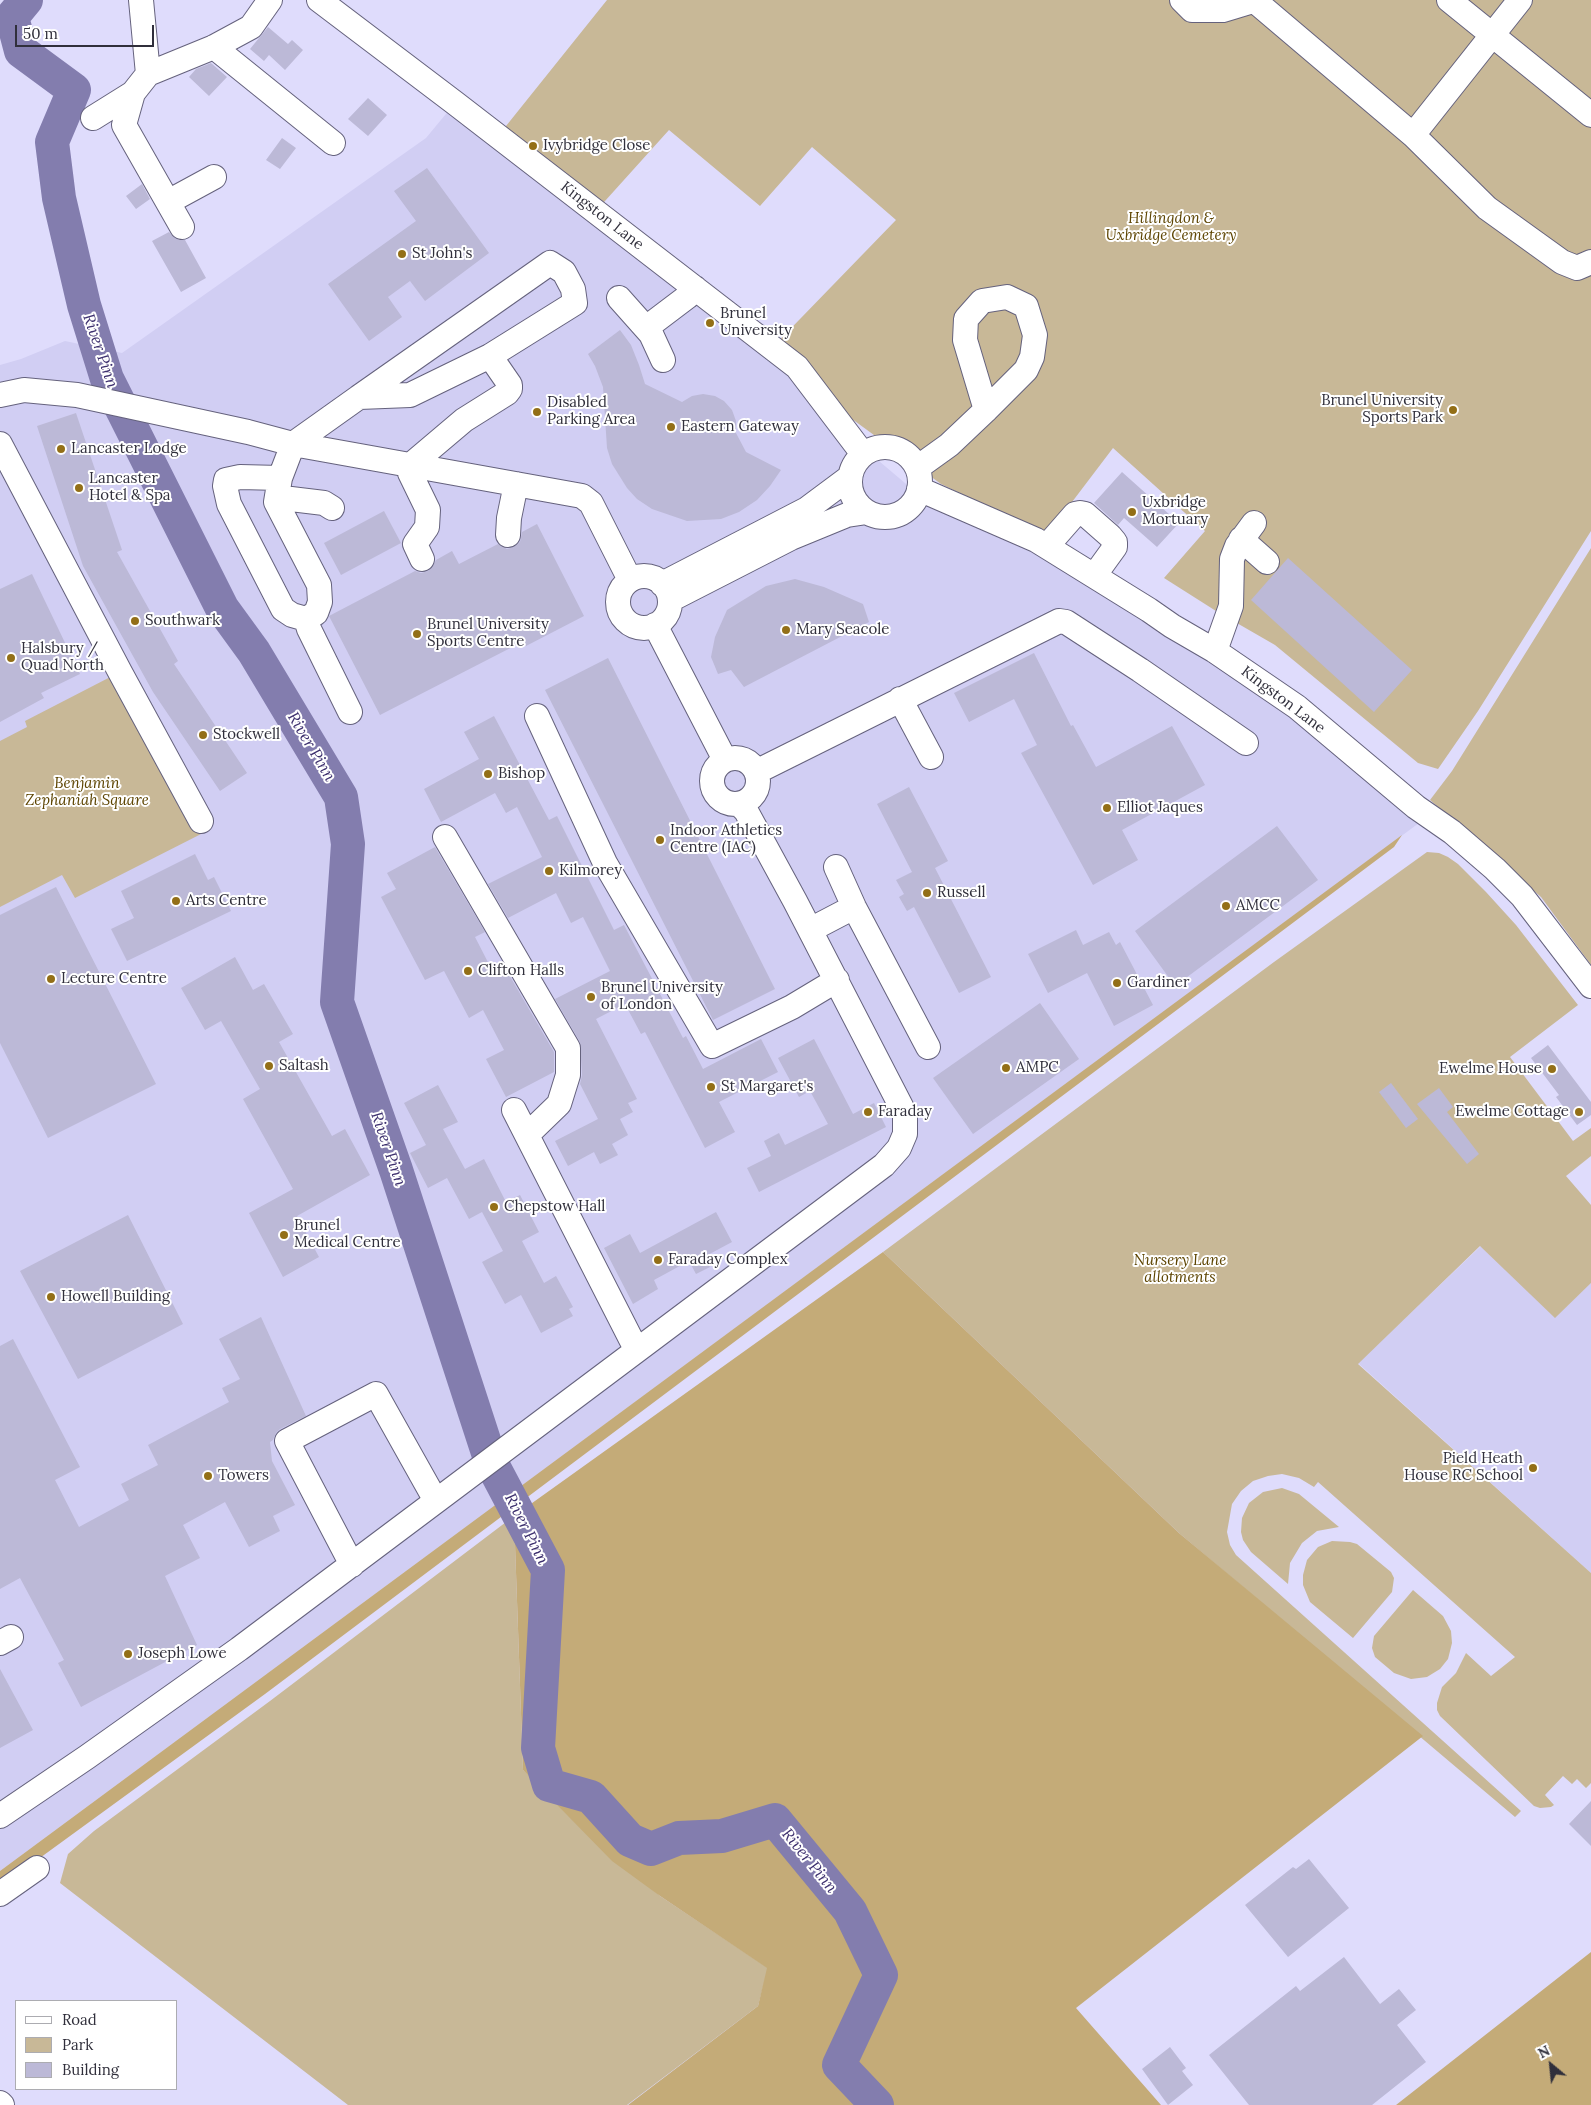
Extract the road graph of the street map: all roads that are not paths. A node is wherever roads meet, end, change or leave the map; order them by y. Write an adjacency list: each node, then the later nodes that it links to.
1 (140, 0): 10 (street)
2 (270, 0): 9 (street)
3 (319, 0): 20 (street, Kingston Lane)
4 (1182, 0): 5 (street)
5 (1256, 0): 14 (street)
6 (1449, 0): 8 (street)
7 (1520, 0): 8 (street)
8 (1492, 35): 12 (street); 14 (street)
9 (214, 47): 10 (street); 15 (street)
10 (148, 74): 11 (street)
11 (133, 93): 13 (street); 17 (street)
12 (1591, 115)
13 (93, 118)
14 (1413, 135): 19 (street)
15 (333, 143)
16 (214, 177): 17 (street)
17 (168, 202): 18 (street)
18 (182, 227)
19 (1591, 262)
20 (694, 288): 22 (street); 30 (street, Kingston Lane)
21 (619, 298): 22 (street)
22 (646, 328): 24 (street)
23 (490, 356): 26 (street); 26 (street); 31 (street)
24 (663, 360)
25 (0, 395): 29 (street)
26 (359, 396): 29 (street)
27 (986, 410): 34 (street)
28 (0, 444): 57 (street)
29 (293, 444): 31 (street); 33 (street)
30 (863, 454): 32 (street); 34 (street, Kingston Lane)
31 (412, 464): 35 (street); 41 (street)
32 (850, 477): 38 (street); 45 (street)
33 (280, 478): 36 (street); 46 (street)
34 (918, 478): 38 (street); 40 (street, Kingston Lane)
35 (516, 484): 39 (street); 44 (street)
36 (276, 502): 37 (street); 46 (street)
37 (332, 508)
38 (867, 512): 45 (street)
39 (508, 535)
40 (1047, 546): 43 (street, Kingston Lane); 43 (street)
41 (422, 558)
42 (1267, 562): 48 (street)
43 (1094, 576): 48 (street, Kingston Lane)
44 (630, 580): 45 (street); 47 (street)
45 (666, 592): 47 (street)
46 (306, 619): 50 (street)
47 (655, 625): 54 (street)
48 (1215, 651): 63 (street, Kingston Lane)
49 (900, 699): 52 (street); 53 (street); 55 (street)
50 (350, 712)
51 (537, 716): 62 (street)
52 (1246, 743)
53 (932, 758)
54 (725, 760): 55 (street); 56 (street)
55 (756, 772): 56 (street)
56 (746, 801): 61 (street)
57 (200, 821)
58 (445, 837): 66 (street)
59 (836, 867): 60 (street)
60 (854, 907): 61 (street); 64 (street)
61 (810, 930): 62 (street)
62 (837, 980): 67 (street)
63 (1591, 986)
64 (928, 1047)
65 (514, 1110): 66 (street)
66 (526, 1135): 67 (street)
67 (636, 1350): 68 (street)
68 (436, 1501): 69 (street); 69 (street)
69 (352, 1565): 70 (street)
70 (0, 1816)
71 (37, 1868): 72 (street)
72 (0, 1894)

